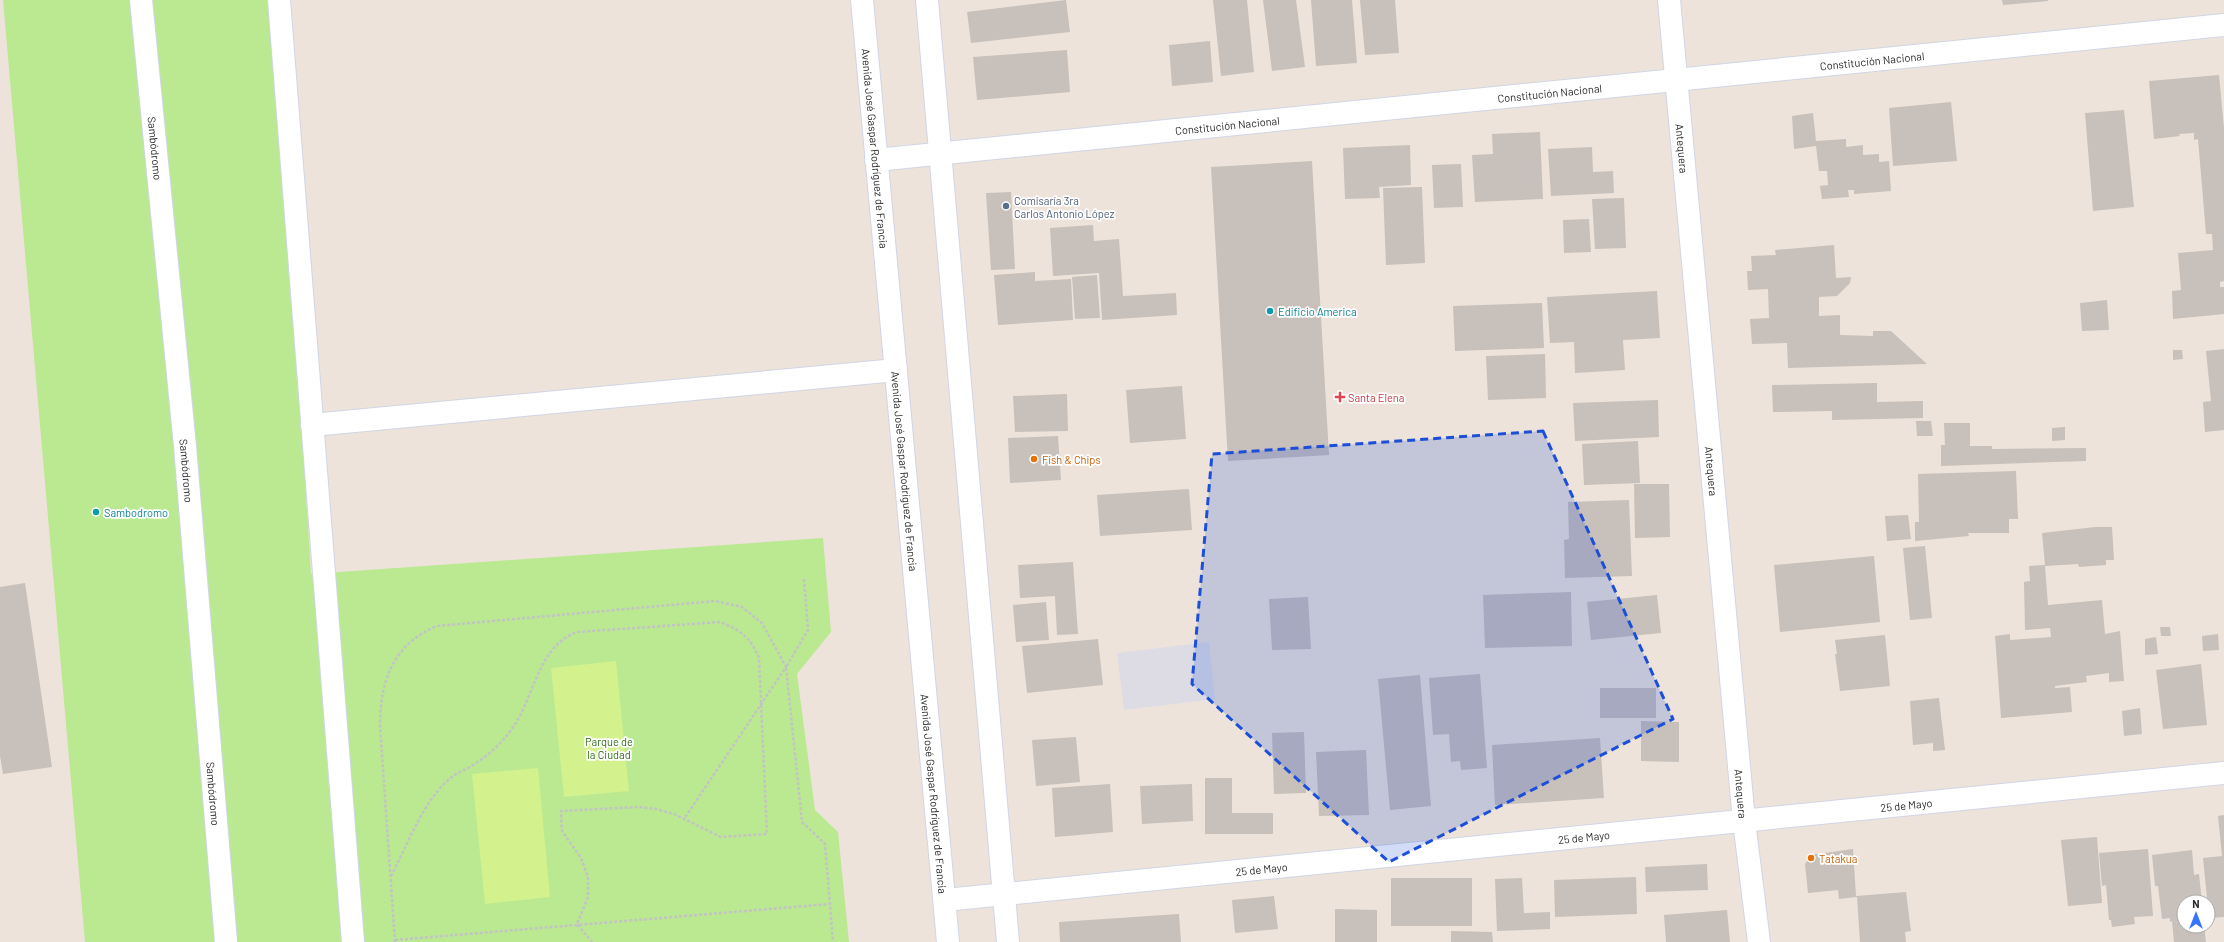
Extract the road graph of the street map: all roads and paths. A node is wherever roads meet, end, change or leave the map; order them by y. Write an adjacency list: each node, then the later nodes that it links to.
1 (141, 0): 24 (street, Sambódromo)
2 (279, 0): 11 (street)
3 (862, 0): 9 (street, Avenida José Gaspar Rodríguez de Francia)
4 (927, 0): 8 (street)
5 (1669, 0): 7 (street, Antequera)
6 (2224, 25): 7 (street, Constitución Nacional)
7 (1675, 80): 8 (street, Constitución Nacional); 17 (street, Antequera)
8 (941, 154): 9 (street, Constitución Nacional); 19 (street)
9 (876, 160): 10 (street, Avenida José Gaspar Rodríguez de Francia)
10 (896, 370): 11 (street); 20 (street, Avenida José Gaspar Rodríguez de Francia)
11 (312, 425): 25 (street)
12 (804, 579): 13 (path)
13 (786, 667): 14 (path); 18 (path); 27 (path)
14 (762, 703): 16 (path); 16 (path); 18 (path)
15 (2224, 773): 17 (street, 25 de Mayo)
16 (684, 818): 22 (path)
17 (1744, 821): 19 (street, 25 de Mayo); 30 (street, Antequera)
18 (391, 876): 23 (path)
19 (1004, 894): 20 (street, 25 de Mayo); 29 (street)
20 (945, 900): 28 (street, Avenida José Gaspar Rodríguez de Francia)
21 (830, 904): 22 (path)
22 (577, 924): 23 (path); 26 (path)
23 (395, 941)
24 (226, 942)
25 (353, 942)
26 (592, 942)
27 (833, 942)
28 (948, 942)
29 (1008, 942)
30 (1759, 942)

